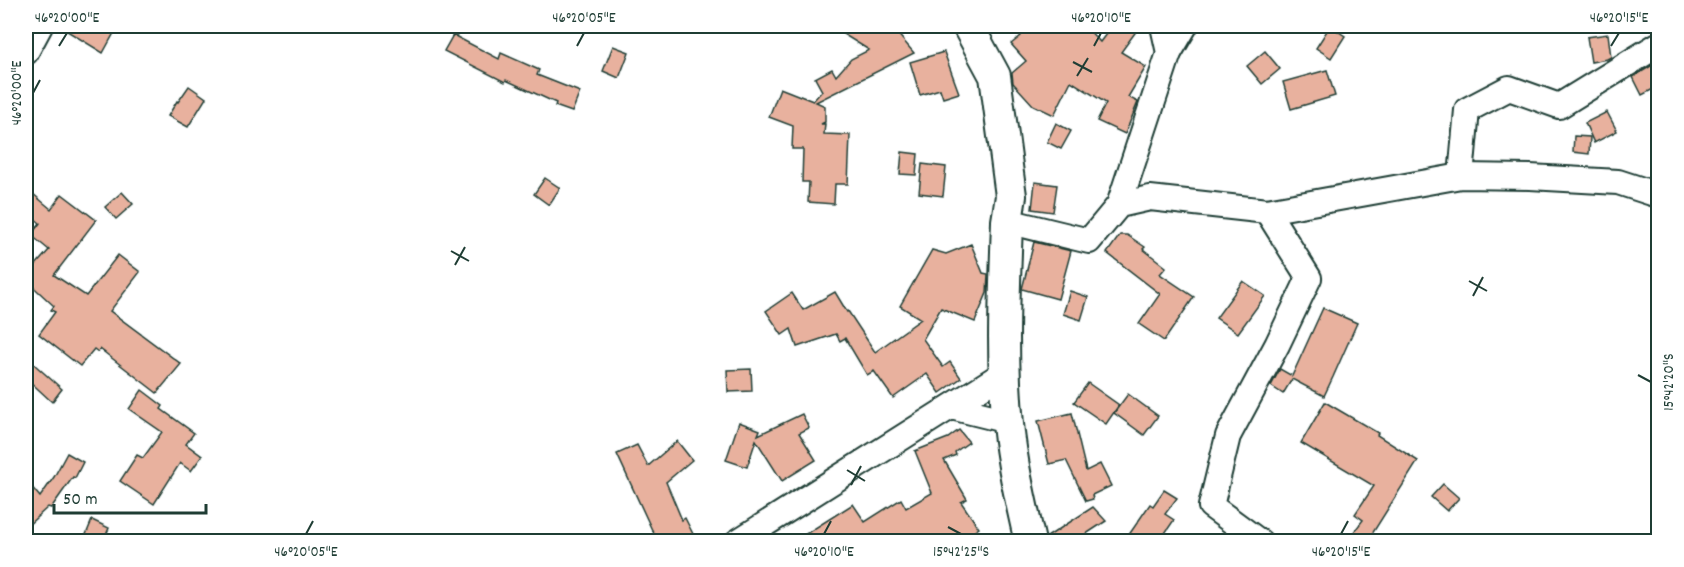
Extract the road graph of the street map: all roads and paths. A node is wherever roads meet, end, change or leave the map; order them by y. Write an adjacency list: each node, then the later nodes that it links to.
1 (40, 26): 6 (street)
2 (968, 26): 12 (street)
3 (1163, 26): 7 (street)
4 (1185, 26): 7 (street)
5 (1659, 45): 8 (street)
6 (26, 52)
7 (1169, 53): 10 (street)
8 (1461, 176): 9 (street); 11 (street)
9 (1659, 195)
10 (1119, 205): 11 (street); 12 (street)
11 (1268, 211): 18 (street)
12 (1007, 221): 13 (street)
13 (1004, 374): 14 (street); 15 (street)
14 (951, 407): 15 (street); 16 (street)
15 (1008, 422): 17 (street)
16 (737, 542)
17 (1030, 542)
18 (1260, 542)

